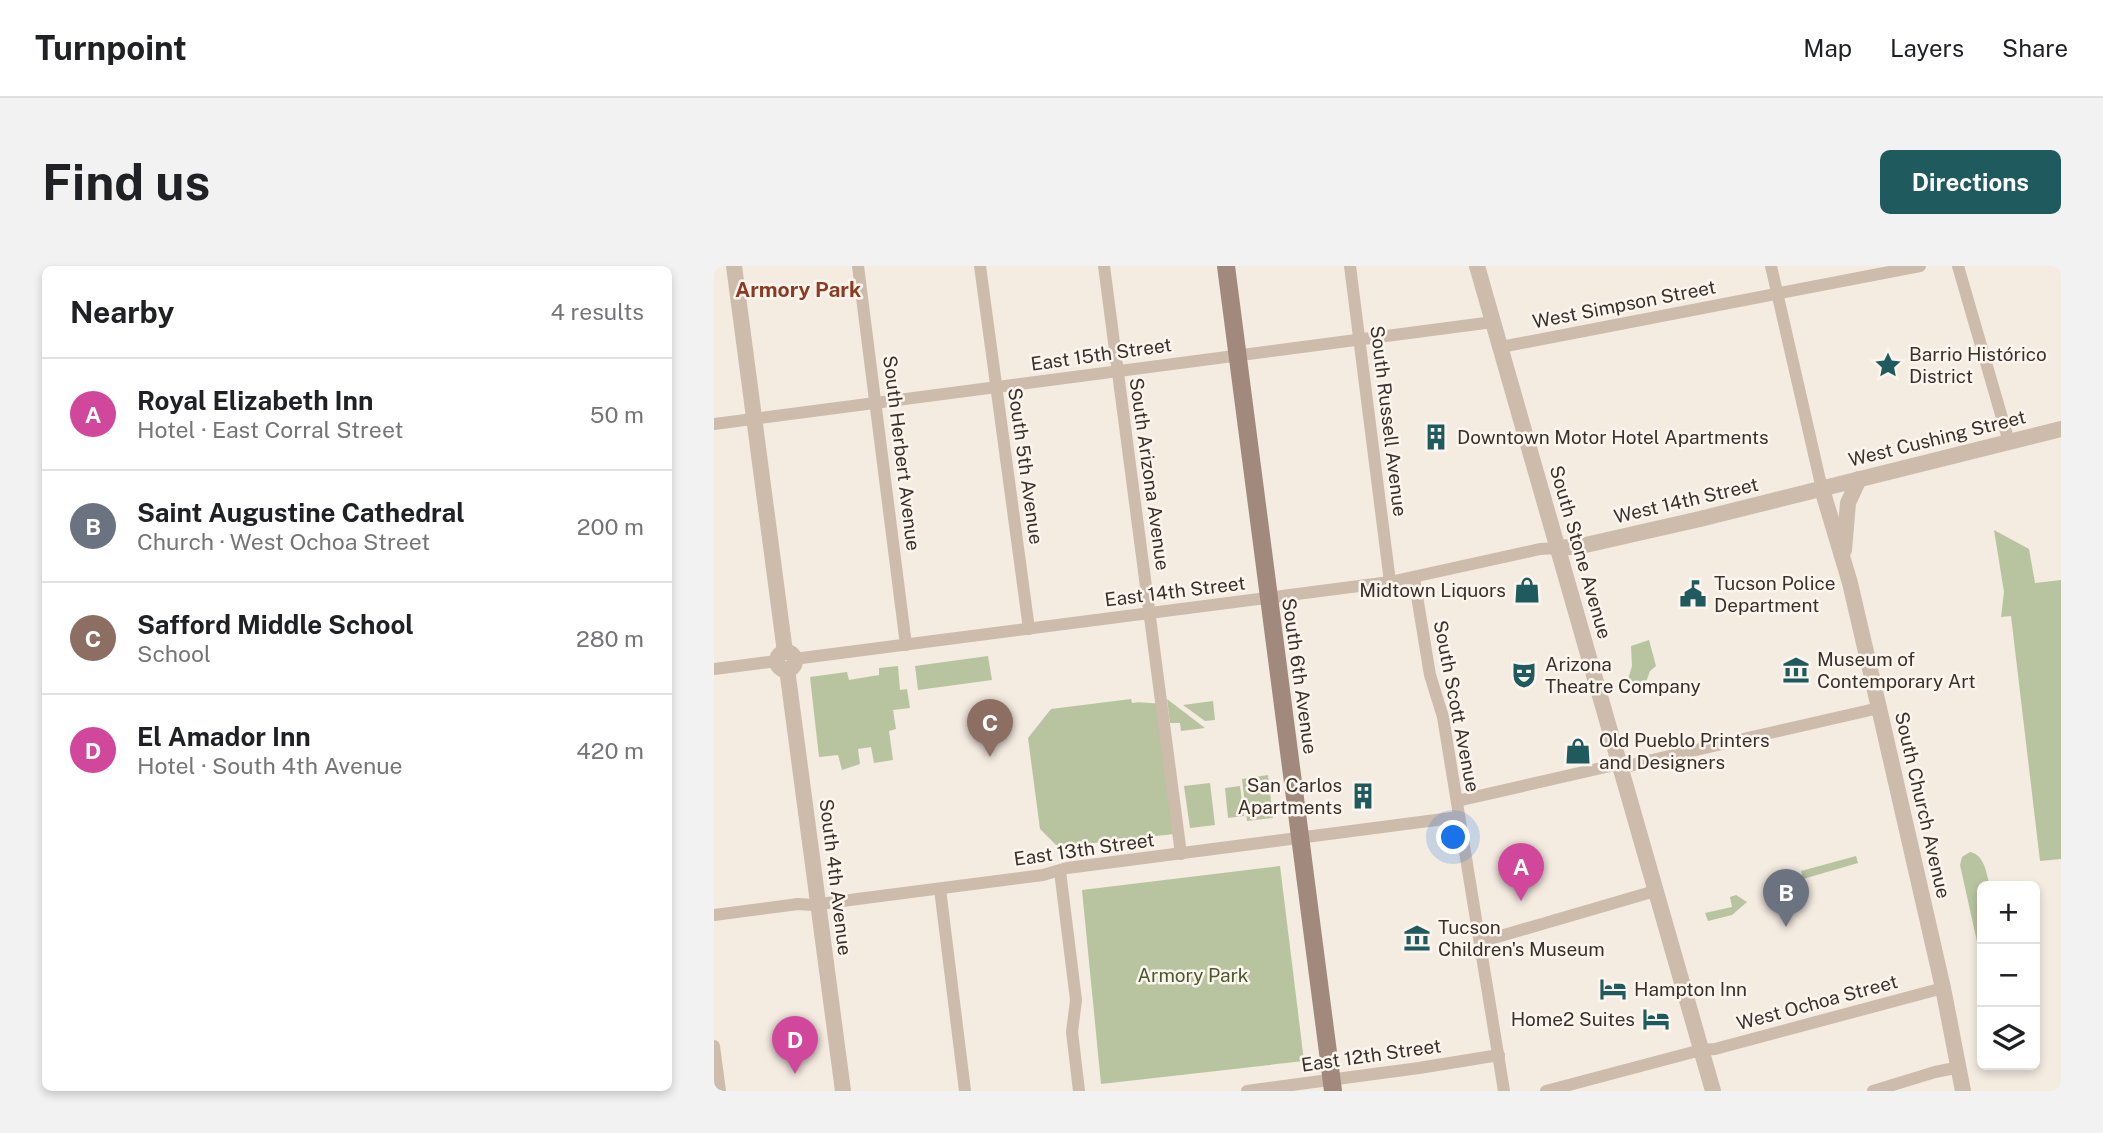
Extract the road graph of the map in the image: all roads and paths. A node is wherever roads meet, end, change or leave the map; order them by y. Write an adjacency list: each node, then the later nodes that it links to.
1 (734, 266): 19 (street, South 4th Avenue)
2 (858, 266): 18 (street, South Herbert Avenue)
3 (980, 266): 17 (street, South 5th Avenue)
4 (1104, 266): 16 (street, South Arizona Avenue)
5 (1226, 266): 15 (main road, South 6th Avenue)
6 (1350, 266): 13 (street, South Russell Avenue)
7 (1477, 266): 12 (street, South Stone Avenue)
8 (1771, 266): 11 (street)
9 (1920, 266): 11 (street, West Simpson Street)
10 (1958, 266): 22 (street)
11 (1778, 294): 14 (street, West Simpson Street); 24 (street)
12 (1493, 322): 13 (street, East 15th Street); 14 (street, South Stone Avenue)
13 (1360, 340): 15 (street, East 15th Street); 28 (street, South Russell Avenue)
14 (1500, 347): 25 (street, South Stone Avenue)
15 (1238, 355): 16 (street, East 15th Street); 29 (main road, South 6th Avenue)
16 (1116, 371): 17 (street, East 15th Street); 30 (street, South Arizona Avenue)
17 (995, 388): 18 (street, East 15th Street); 31 (street, South 5th Avenue)
18 (877, 403): 19 (street, East 15th Street); 32 (street, South Herbert Avenue)
19 (754, 419): 20 (street, East 15th Street); 33 (street, South 4th Avenue)
20 (714, 424)
21 (2061, 429): 22 (street, West Cushing Street)
22 (2009, 442): 23 (street, West Cushing Street)
23 (1859, 479): 24 (street, West Cushing Street); 26 (street)
24 (1822, 489): 25 (street, West 14th Street); 26 (street, South Church Avenue)
25 (1558, 548): 27 (street, East 14th Street); 36 (street, South Stone Avenue)
26 (1844, 564): 35 (street, South Church Avenue)
27 (1413, 578): 28 (street, East 14th Street); 37 (street, South Scott Avenue)
28 (1390, 582): 29 (street, East 14th Street)
29 (1268, 598): 30 (street, East 14th Street); 39 (main road, South 6th Avenue)
30 (1149, 614): 31 (street, East 14th Street); 40 (street, South Arizona Avenue)
31 (1029, 629): 32 (street, East 14th Street)
32 (906, 646): 33 (street, East 14th Street)
33 (786, 660): 34 (street, East 14th Street); 44 (street, South 4th Avenue)
34 (714, 668)
35 (1879, 708): 36 (street); 47 (street, South Church Avenue)
36 (1620, 767): 37 (street); 43 (street, South Stone Avenue)
37 (1457, 801): 38 (street, South Scott Avenue)
38 (1459, 817): 39 (street, East 13th Street); 46 (street, South Scott Avenue)
39 (1300, 839): 40 (street, East 13th Street); 52 (main road, South 6th Avenue)
40 (1181, 854): 41 (street, East 13th Street)
41 (1060, 871): 42 (street, East 13th Street); 56 (street)
42 (940, 889): 44 (street, East 13th Street); 55 (street)
43 (1655, 891): 46 (street); 49 (street, South Stone Avenue)
44 (819, 905): 45 (street, East 13th Street); 54 (street, South 4th Avenue)
45 (714, 915)
46 (1480, 942): 50 (street, South Scott Avenue)
47 (1943, 988): 49 (street, West Ochoa Street); 51 (street, South Church Avenue)
48 (714, 1046): 53 (street)
49 (1701, 1050): 59 (street, West Ochoa Street); 60 (street, South Stone Avenue)
50 (1499, 1055): 52 (street, East 12th Street); 58 (street, South Scott Avenue)
51 (1960, 1067): 61 (street); 62 (street, South Church Avenue)
52 (1332, 1085): 57 (street, East 12th Street)
53 (720, 1091)
54 (843, 1091)
55 (965, 1091)
56 (1079, 1091)
57 (1247, 1091)
58 (1504, 1091)
59 (1546, 1091)
60 (1713, 1091)
61 (1873, 1091)
62 (1963, 1091)

